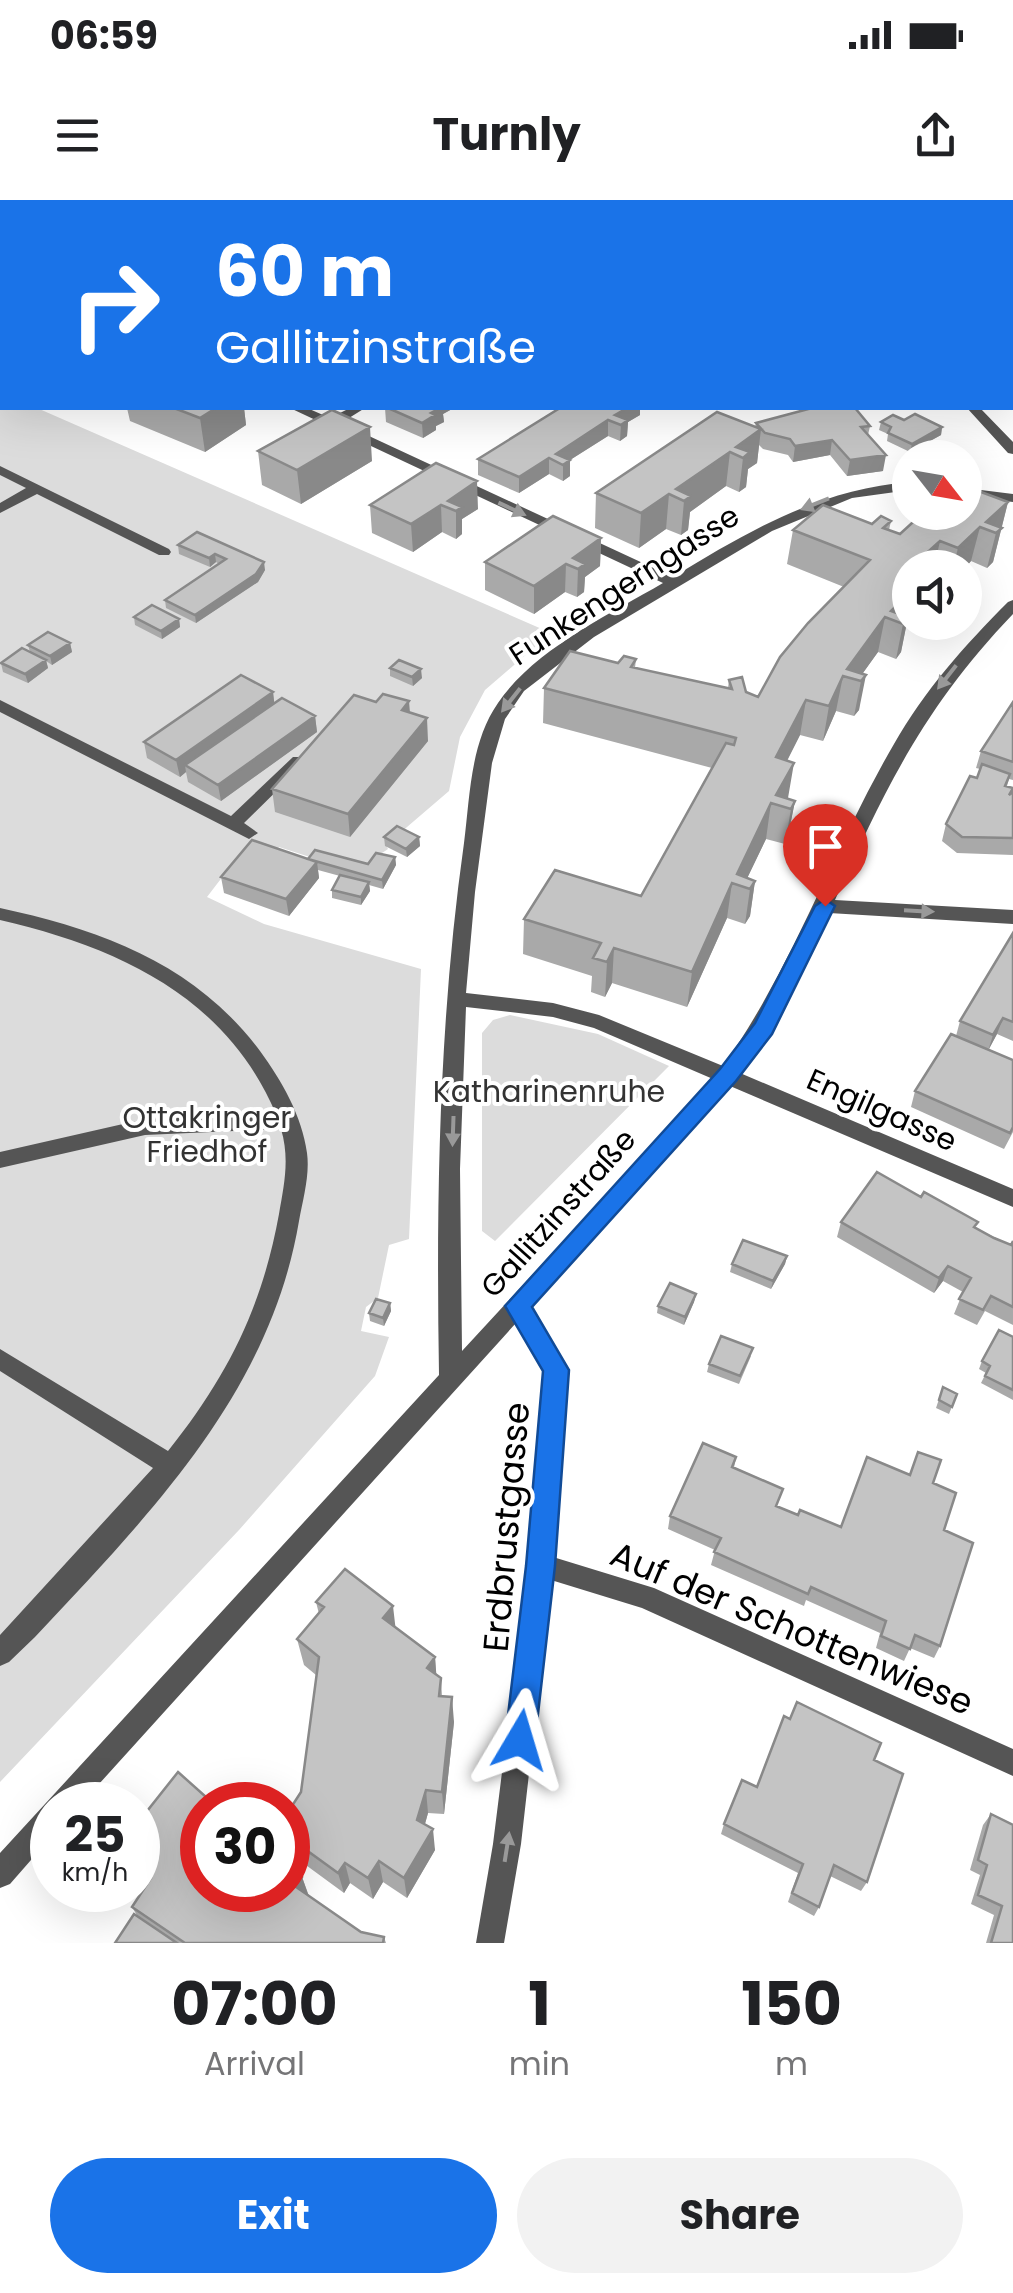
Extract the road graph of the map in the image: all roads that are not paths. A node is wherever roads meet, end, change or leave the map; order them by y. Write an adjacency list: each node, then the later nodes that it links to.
1 (301, 410): 4 (street)
2 (356, 410): 4 (street)
3 (975, 410): 5 (street)
4 (332, 424): 13 (street, one-way to 13)
5 (1013, 450)
6 (0, 470): 7 (street)
7 (37, 488): 11 (street); 12 (street)
8 (892, 488): 13 (street, Funkengerngasse, one-way to 13)
9 (982, 494): 10 (street)
10 (1013, 498)
11 (0, 509)
12 (164, 552)
13 (675, 583): 22 (street, Funkengerngasse, one-way to 22)
14 (1013, 604): 19 (street, Gallitzinstraße, one-way to 19)
15 (0, 706): 17 (street)
16 (315, 746): 17 (street)
17 (232, 824): 18 (street)
18 (249, 834)
19 (825, 906): 21 (street, one-way to 21); 23 (street, Gallitzinstraße)
20 (0, 914): 24 (street)
21 (1013, 917)
22 (457, 998): 23 (street); 29 (street, Funkengerngasse, one-way to 29)
23 (728, 1075): 26 (street, Engilgasse); 27 (street, Gallitzinstraße)
24 (289, 1121): 25 (street); 30 (street)
25 (0, 1160)
26 (1013, 1198)
27 (518, 1306): 29 (street, Gallitzinstraße); 31 (street, Erdbrustgasse)
28 (0, 1359): 30 (street)
29 (451, 1376): 34 (street, Gallitzinstraße)
30 (172, 1467): 32 (street)
31 (540, 1566): 33 (street, Auf der Schottenwiese); 37 (street, Erdbrustgasse, one-way to 31)
32 (0, 1653)
33 (1013, 1763)
34 (83, 1782)
35 (30, 1841): 36 (street)
36 (0, 1874)
37 (490, 1943)

